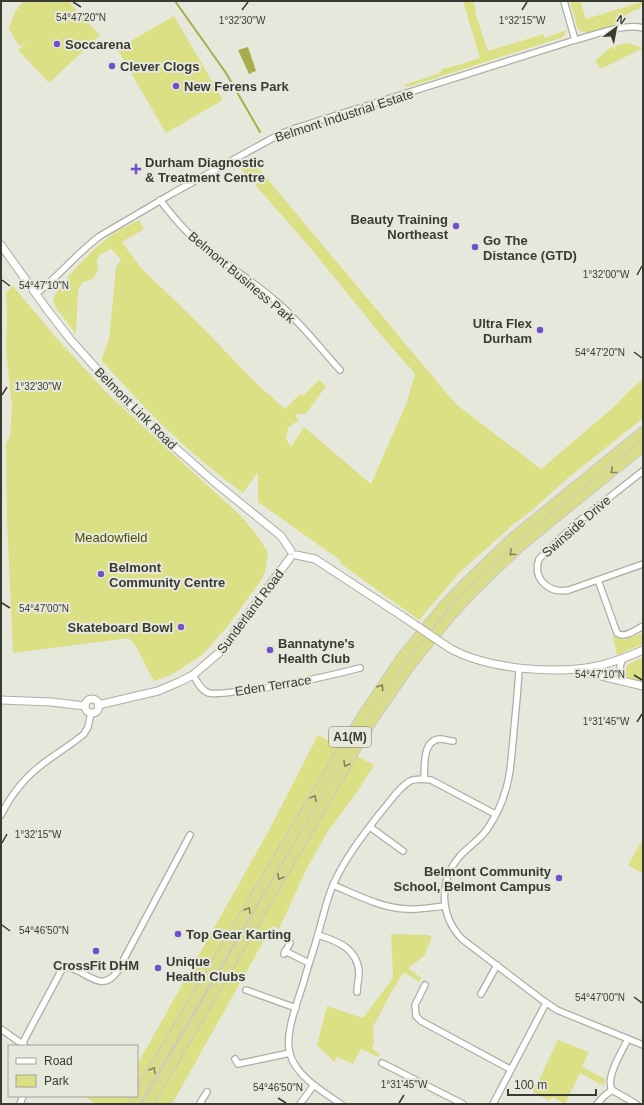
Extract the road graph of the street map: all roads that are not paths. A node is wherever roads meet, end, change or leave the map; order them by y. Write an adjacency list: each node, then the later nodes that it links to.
1 (564, 1): 3 (street)
2 (643, 28): 3 (street, Belmont Industrial Estate)
3 (575, 40): 4 (street, Belmont Industrial Estate)
4 (160, 200): 6 (street, Belmont Industrial Estate); 7 (street, Belmont Business Park)
5 (1, 245): 6 (street, Belmont Link Road)
6 (36, 294): 11 (street, Belmont Link Road)
7 (340, 370)
8 (643, 432): 59 (highway, A1(M), one-way to 8)
9 (643, 446): 60 (highway, A1(M), one-way to 60)
10 (643, 472): 13 (street, Swinside Drive)
11 (292, 555): 18 (street, bridge); 20 (street, Sunderland Road)
12 (643, 564): 13 (street, Swinside Drive)
13 (598, 580): 14 (street)
14 (643, 626)
15 (643, 650): 16 (street)
16 (623, 658): 19 (street); 21 (street)
17 (360, 668): 20 (street, Eden Terrace)
18 (519, 668): 19 (street); 29 (street)
19 (580, 668): 21 (street)
20 (193, 674): 24 (street, Sunderland Road)
21 (622, 681): 22 (street)
22 (643, 686)
23 (1, 700): 25 (street)
24 (98, 705): 25 (street); 26 (street)
25 (85, 706): 26 (street)
26 (91, 713): 30 (street)
27 (453, 741): 28 (street)
28 (424, 779): 29 (street); 31 (street)
29 (495, 814): 35 (street)
30 (1, 815)
31 (370, 827): 33 (street); 34 (street)
32 (190, 835): 50 (street)
33 (403, 851)
34 (333, 885): 35 (street); 36 (street)
35 (445, 906): 39 (street)
36 (318, 935): 38 (street); 40 (street)
37 (290, 943): 38 (street)
38 (309, 963): 47 (street)
39 (496, 966): 45 (street); 46 (street)
40 (357, 984): 42 (street); 44 (street)
41 (425, 985): 55 (street)
42 (351, 989)
43 (246, 990): 47 (street)
44 (358, 992)
45 (482, 994)
46 (546, 1003): 49 (street); 55 (street)
47 (296, 1008): 52 (street)
48 (1, 1029): 50 (street)
49 (628, 1039): 51 (street); 57 (street)
50 (24, 1045)
51 (643, 1045)
52 (290, 1053): 53 (street); 56 (street)
53 (235, 1059)
54 (382, 1063): 64 (street)
55 (510, 1069): 65 (street)
56 (314, 1084): 62 (street); 63 (street)
57 (612, 1090): 66 (street); 67 (street)
58 (206, 1092): 61 (street)
59 (138, 1096)
60 (148, 1104)
61 (202, 1104)
62 (300, 1104)
63 (341, 1104)
64 (463, 1104)
65 (493, 1104)
66 (597, 1104)
67 (636, 1104)

